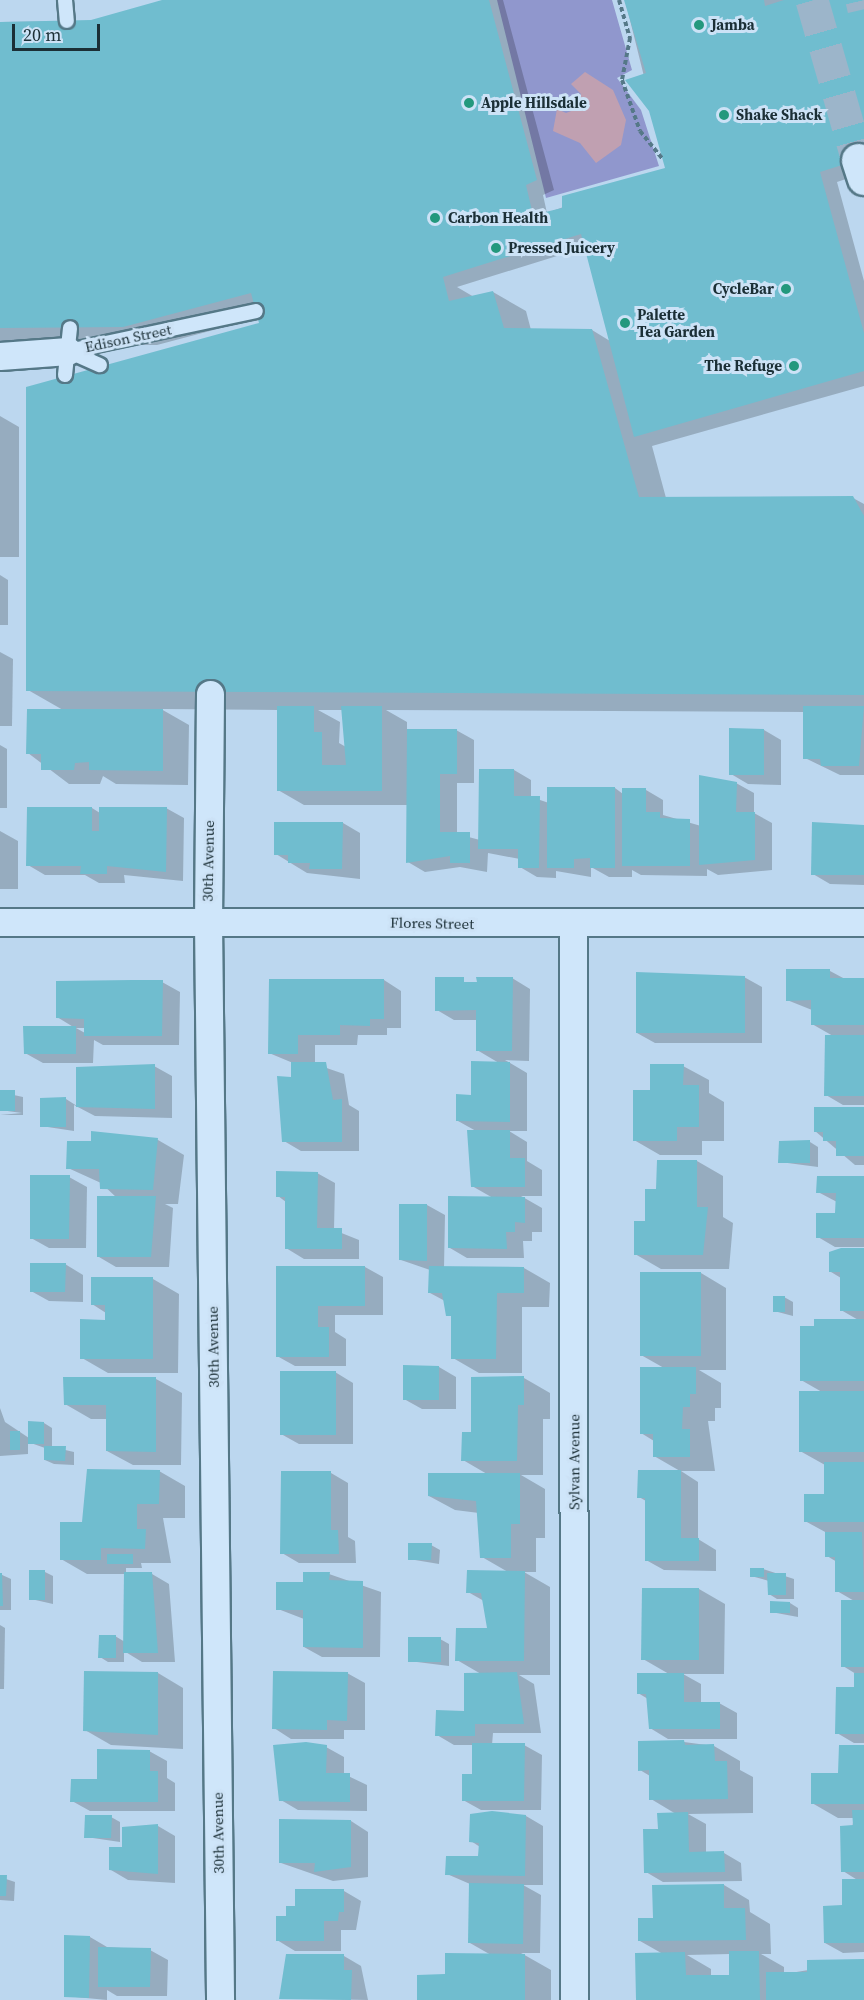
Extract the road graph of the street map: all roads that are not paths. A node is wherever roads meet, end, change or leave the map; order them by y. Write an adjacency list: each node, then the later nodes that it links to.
1 (65, 0): 2 (lane)
2 (67, 21)
3 (256, 310): 4 (lane, Edison Street)
4 (68, 352): 5 (street, Edison Street); 6 (lane)
5 (0, 356)
6 (100, 365)
7 (210, 694): 9 (street, 30th Avenue)
8 (0, 921): 9 (street, Flores Street)
9 (208, 921): 11 (street, Flores Street); 12 (street, 30th Avenue)
10 (864, 922): 11 (street, Flores Street)
11 (573, 925): 13 (street, Sylvan Avenue)
12 (220, 2000)
13 (574, 2000)

